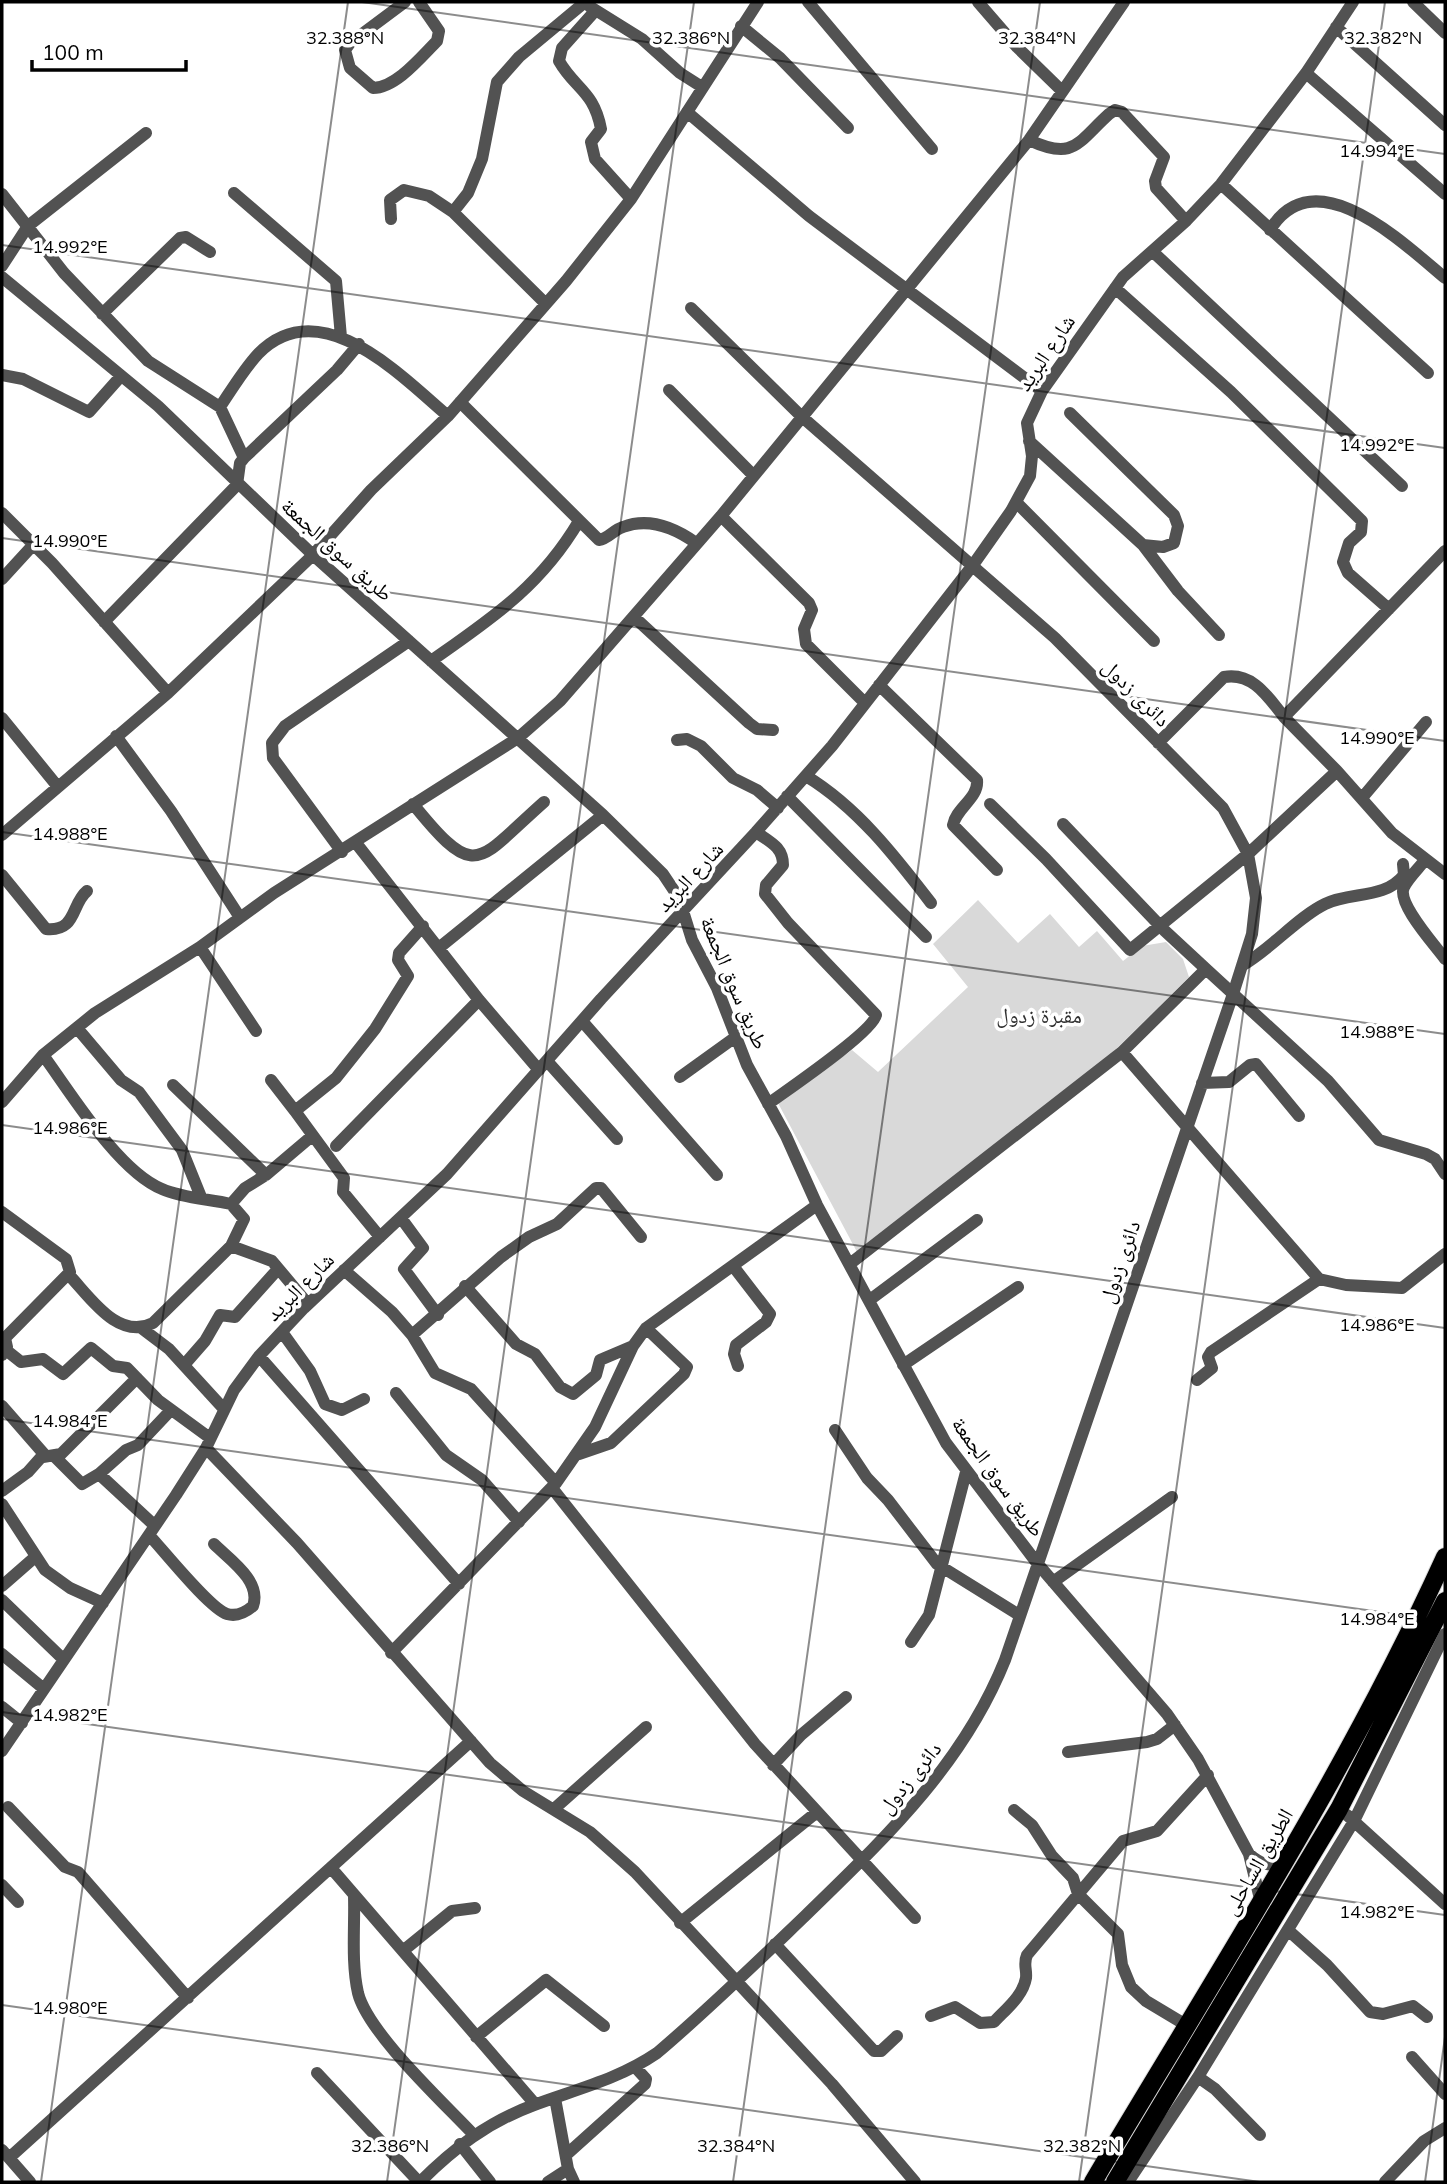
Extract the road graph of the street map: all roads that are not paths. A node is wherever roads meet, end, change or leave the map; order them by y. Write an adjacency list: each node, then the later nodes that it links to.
1 (405, 2): 2 (street)
2 (419, 2)
3 (758, 2): 10 (street)
4 (808, 2): 21 (street)
5 (978, 2): 15 (street)
6 (1124, 2): 15 (street)
7 (1353, 2): 11 (street, شارع البريد)
8 (1413, 2): 12 (street)
9 (587, 5): 14 (street); 26 (street); 27 (street)
10 (741, 26): 14 (street); 18 (street)
11 (1336, 27): 13 (street, شارع البريد); 17 (street)
12 (1445, 33)
13 (1306, 72): 22 (street, شارع البريد); 25 (street)
14 (702, 87): 16 (street)
15 (1062, 91): 20 (street)
16 (687, 112): 26 (street); 38 (street)
17 (1445, 125)
18 (848, 128)
19 (146, 133): 30 (street)
20 (1029, 140): 29 (street); 38 (street)
21 (932, 149)
22 (1221, 184): 29 (street, شارع البريد); 31 (street)
23 (234, 193): 42 (street)
24 (2, 194): 30 (street)
25 (1445, 194)
26 (631, 199): 39 (street)
27 (453, 212): 28 (street); 39 (street)
28 (391, 219)
29 (1186, 221): 32 (street, شارع البريد)
30 (28, 226): 34 (street); 41 (street)
31 (1270, 230): 36 (street); 44 (street)
32 (1152, 251): 37 (street, شارع البريد); 58 (street)
33 (210, 252): 41 (street)
34 (2, 266)
35 (2, 277): 46 (street, طريق سوق الجمعة)
36 (1445, 278)
37 (1115, 288): 48 (street, شارع البريد); 70 (street)
38 (905, 291): 48 (street); 53 (street)
39 (544, 303): 49 (street)
40 (691, 308): 53 (street, دائرى زدول)
41 (102, 314): 50 (street)
42 (341, 337): 43 (street); 50 (street)
43 (359, 344): 52 (street); 55 (street)
44 (1428, 373)
45 (2, 375): 46 (street)
46 (121, 376): 57 (street, طريق سوق الجمعة)
47 (669, 390): 56 (street)
48 (1042, 391): 54 (street, شارع البريد)
49 (460, 402): 52 (street); 62 (street)
50 (220, 407): 55 (street)
51 (1070, 413): 65 (street)
52 (449, 416): 67 (street)
53 (801, 416): 56 (street); 68 (street, دائرى زدول)
54 (1029, 441): 59 (street, شارع البريد); 65 (street)
55 (244, 458): 57 (street)
56 (753, 475): 61 (street)
57 (237, 485): 67 (street, طريق سوق الجمعة); 72 (street)
58 (1402, 486)
59 (1016, 502): 68 (street, شارع البريد); 75 (street)
60 (2, 513): 64 (street)
61 (721, 516): 63 (street); 79 (street)
62 (579, 521): 63 (street); 76 (street)
63 (696, 542): 71 (street)
64 (34, 544): 69 (street); 72 (street)
65 (1143, 545): 73 (street)
66 (1445, 551): 70 (street)
67 (313, 555): 74 (street, طريق سوق الجمعة); 78 (street)
68 (973, 565): 77 (street, شارع البريد); 87 (street, دائرى زدول)
69 (2, 579)
70 (1389, 609): 80 (street)
71 (634, 617): 83 (street); 85 (street)
72 (104, 622): 78 (street)
73 (1219, 635)
74 (409, 641): 76 (street, طريق سوق الجمعة); 102 (street)
75 (1154, 641)
76 (431, 661): 85 (street, طريق سوق الجمعة)
77 (879, 685): 79 (street, شارع البريد); 106 (street)
78 (168, 693): 84 (street)
79 (865, 703): 89 (street, شارع البريد)
80 (1284, 717): 87 (street); 88 (street)
81 (2, 718): 90 (street)
82 (1426, 722): 92 (street)
83 (773, 730)
84 (116, 736): 90 (street); 112 (street)
85 (519, 738): 94 (street); 97 (street, طريق سوق الجمعة)
86 (677, 740): 96 (street)
87 (1158, 743): 103 (street, دائرى زدول)
88 (1337, 771): 92 (street); 103 (street)
89 (806, 776): 91 (street, شارع البريد); 110 (street)
90 (58, 787): 100 (street)
91 (787, 796): 96 (street, شارع البريد); 115 (street)
92 (1362, 798): 104 (street)
93 (544, 802): 94 (street)
94 (413, 804): 101 (street)
95 (990, 804): 114 (street)
96 (778, 808): 99 (street, شارع البريد)
97 (603, 815): 111 (street, طريق سوق الجمعة); 117 (street)
98 (1063, 824): 114 (street)
99 (756, 832): 111 (street, شارع البريد); 135 (street)
100 (2, 835)
101 (356, 843): 102 (street); 113 (street)
102 (342, 852): 112 (street)
103 (1248, 854): 114 (street); 119 (street, دائرى زدول)
104 (1425, 860): 108 (street); 118 (street)
105 (1404, 864): 119 (street)
106 (997, 870)
107 (2, 874): 109 (street)
108 (1445, 874)
109 (87, 891)
110 (931, 903)
111 (683, 912): 123 (street, شارع البريد); 126 (street, طريق سوق الجمعة)
112 (239, 916): 116 (street)
113 (423, 926): 117 (street); 136 (street)
114 (1159, 926): 120 (street)
115 (926, 937)
116 (200, 947): 124 (street); 125 (street)
117 (440, 947): 122 (street)
118 (1445, 959)
119 (1243, 965): 121 (street, دائرى زدول)
120 (1206, 969): 121 (street); 127 (street)
121 (1233, 994): 132 (street, دائرى زدول); 142 (street)
122 (480, 1000): 129 (street); 141 (street)
123 (582, 1021): 129 (street, شارع البريد); 144 (street)
124 (77, 1028): 128 (street); 145 (street)
125 (256, 1031)
126 (737, 1036): 130 (street); 135 (street, طريق سوق الجمعة)
127 (1122, 1052): 138 (street); 155 (street)
128 (43, 1055): 134 (street); 145 (street)
129 (543, 1065): 140 (street); 149 (street, شارع البريد)
130 (680, 1077)
131 (271, 1080): 136 (street)
132 (1202, 1083): 137 (street); 138 (street, دائرى زدول)
133 (173, 1085): 143 (street)
134 (2, 1102)
135 (768, 1104): 147 (street, طريق سوق الجمعة)
136 (295, 1111): 139 (street)
137 (1299, 1116)
138 (1187, 1127): 160 (street); 198 (street, دائرى زدول)
139 (312, 1136): 143 (street); 151 (street)
140 (617, 1139)
141 (336, 1146)
142 (1445, 1174)
143 (266, 1175): 146 (street)
144 (717, 1175)
145 (201, 1197): 146 (street)
146 (231, 1204): 153 (street)
147 (817, 1205): 155 (street, طريق سوق الجمعة); 156 (street)
148 (2, 1212): 159 (street)
149 (401, 1218): 151 (street, شارع البريد); 165 (street)
150 (977, 1220): 163 (street)
151 (380, 1237): 158 (street, شارع البريد)
152 (641, 1237): 161 (street)
153 (231, 1247): 157 (street); 166 (street)
154 (1445, 1254): 160 (street)
155 (851, 1263): 163 (street, طريق سوق الجمعة)
156 (733, 1266): 167 (street); 175 (street)
157 (278, 1269): 164 (street); 173 (street)
158 (344, 1270): 164 (street, شارع البريد); 169 (street)
159 (69, 1275): 166 (street); 171 (street)
160 (1319, 1279): 177 (street)
161 (465, 1286): 165 (street); 170 (street)
162 (1018, 1287): 174 (street)
163 (871, 1299): 174 (street, طريق سوق الجمعة)
164 (308, 1304): 168 (street, شارع البريد)
165 (438, 1315): 169 (street)
166 (140, 1327): 173 (street)
167 (646, 1328): 170 (street); 185 (street)
168 (282, 1332): 172 (street, شارع البريد); 179 (street)
169 (412, 1335): 189 (street)
170 (633, 1346): 185 (street)
171 (4, 1353): 176 (street)
172 (259, 1356): 181 (street, شارع البريد); 202 (street)
173 (184, 1365): 181 (street)
174 (903, 1365): 187 (street, طريق سوق الجمعة)
175 (738, 1366)
176 (137, 1378): 182 (street); 186 (street)
177 (1197, 1380)
178 (396, 1393): 193 (street)
179 (364, 1399)
180 (2, 1406): 186 (street)
181 (223, 1408): 184 (street, شارع البريد)
182 (171, 1410): 184 (street); 188 (street)
183 (835, 1430): 199 (street)
184 (208, 1443): 194 (street, شارع البريد); 210 (street)
185 (579, 1454): 189 (street)
186 (49, 1456): 188 (street); 190 (street)
187 (966, 1472): 198 (street, طريق سوق الجمعة); 199 (street)
188 (100, 1474): 194 (street)
189 (554, 1486): 193 (street); 223 (street)
190 (2, 1490)
191 (1172, 1497): 201 (street)
192 (2, 1504): 197 (street)
193 (519, 1522): 202 (street)
194 (151, 1530): 195 (street); 206 (street, شارع البريد)
195 (214, 1544)
196 (1445, 1557): 200 (highway, الطريق الساحلى)
197 (34, 1558): 203 (street); 206 (street)
198 (1037, 1563): 201 (street, طريق سوق الجمعة); 207 (street, دائرى زدول)
199 (942, 1568): 207 (street); 209 (street)
200 (1441, 1580): 233 (highway, الطريق الساحلى)
201 (1053, 1582): 218 (street, طريق سوق الجمعة)
202 (458, 1584): 210 (street)
203 (2, 1586)
204 (2, 1600): 213 (street)
205 (1445, 1601): 227 (highway, الطريق الساحلى)
206 (103, 1603): 213 (street, شارع البريد)
207 (1019, 1615): 232 (street, دائرى زدول)
208 (1445, 1634): 211 (street)
209 (911, 1642)
210 (391, 1653): 220 (street)
211 (1441, 1653): 230 (street)
212 (2, 1654): 214 (street)
213 (62, 1658): 214 (street, شارع البريد)
214 (44, 1689): 217 (street, شارع البريد)
215 (846, 1698): 223 (street)
216 (2, 1707): 217 (street)
217 (22, 1723): 221 (street, شارع البريد)
218 (1175, 1725): 222 (street); 224 (street, طريق سوق الجمعة)
219 (646, 1727): 226 (street)
220 (471, 1741): 226 (street); 234 (street)
221 (2, 1751)
222 (1068, 1752)
223 (773, 1765): 229 (street)
224 (1208, 1775): 231 (street, طريق سوق الجمعة); 236 (street)
225 (8, 1807): 248 (street)
226 (554, 1809): 243 (street)
227 (1339, 1809): 230 (street); 270 (highway, الطريق الساحلى)
228 (1014, 1810): 236 (street)
229 (817, 1812): 232 (street); 243 (street)
230 (1354, 1821): 240 (street); 244 (street)
231 (1249, 1854): 233 (street); 239 (street, طريق سوق الجمعة)
232 (862, 1860): 242 (street); 245 (street, دائرى زدول)
233 (1285, 1862): 239 (highway, الطريق الساحلى)
234 (332, 1869): 237 (street); 248 (street)
235 (2, 1885): 238 (street)
236 (1077, 1894): 249 (street); 251 (street)
237 (354, 1896): 246 (street); 263 (street)
238 (18, 1902)
239 (1261, 1903): 251 (highway, الطريق الساحلى)
240 (1445, 1904)
241 (475, 1908): 246 (street)
242 (915, 1918)
243 (680, 1923): 247 (street)
244 (1289, 1931): 250 (street); 258 (street)
245 (775, 1944): 247 (street, دائرى زدول); 253 (street)
246 (404, 1950): 254 (street)
247 (737, 1980): 256 (street, دائرى زدول); 271 (street)
248 (188, 1998): 266 (street)
249 (931, 2016)
250 (1426, 2017)
251 (1186, 2025): 268 (highway, الطريق الساحلى)
252 (604, 2026): 254 (street)
253 (897, 2036)
254 (476, 2037): 261 (street)
255 (1412, 2057): 259 (street)
256 (636, 2068): 260 (street, دائرى زدول); 267 (street)
257 (317, 2073): 273 (street)
258 (1198, 2077): 264 (street); 270 (street)
259 (1445, 2094)
260 (555, 2098): 261 (street, دائرى زدول); 267 (street)
261 (535, 2104): 263 (street, دائرى زدول)
262 (1445, 2128): 278 (street)
263 (473, 2134): 265 (street, دائرى زدول)
264 (1260, 2135)
265 (460, 2144): 273 (street, دائرى زدول); 274 (street)
266 (5, 2154): 272 (street)
267 (566, 2155): 269 (street)
268 (1108, 2157): 270 (highway); 277 (highway, الطريق الساحلى)
269 (568, 2169): 275 (street); 276 (street)
270 (1123, 2177)
271 (910, 2180)
272 (30, 2182)
273 (419, 2182)
274 (490, 2182)
275 (548, 2182)
276 (574, 2182)
277 (1093, 2182)
278 (1385, 2182)

